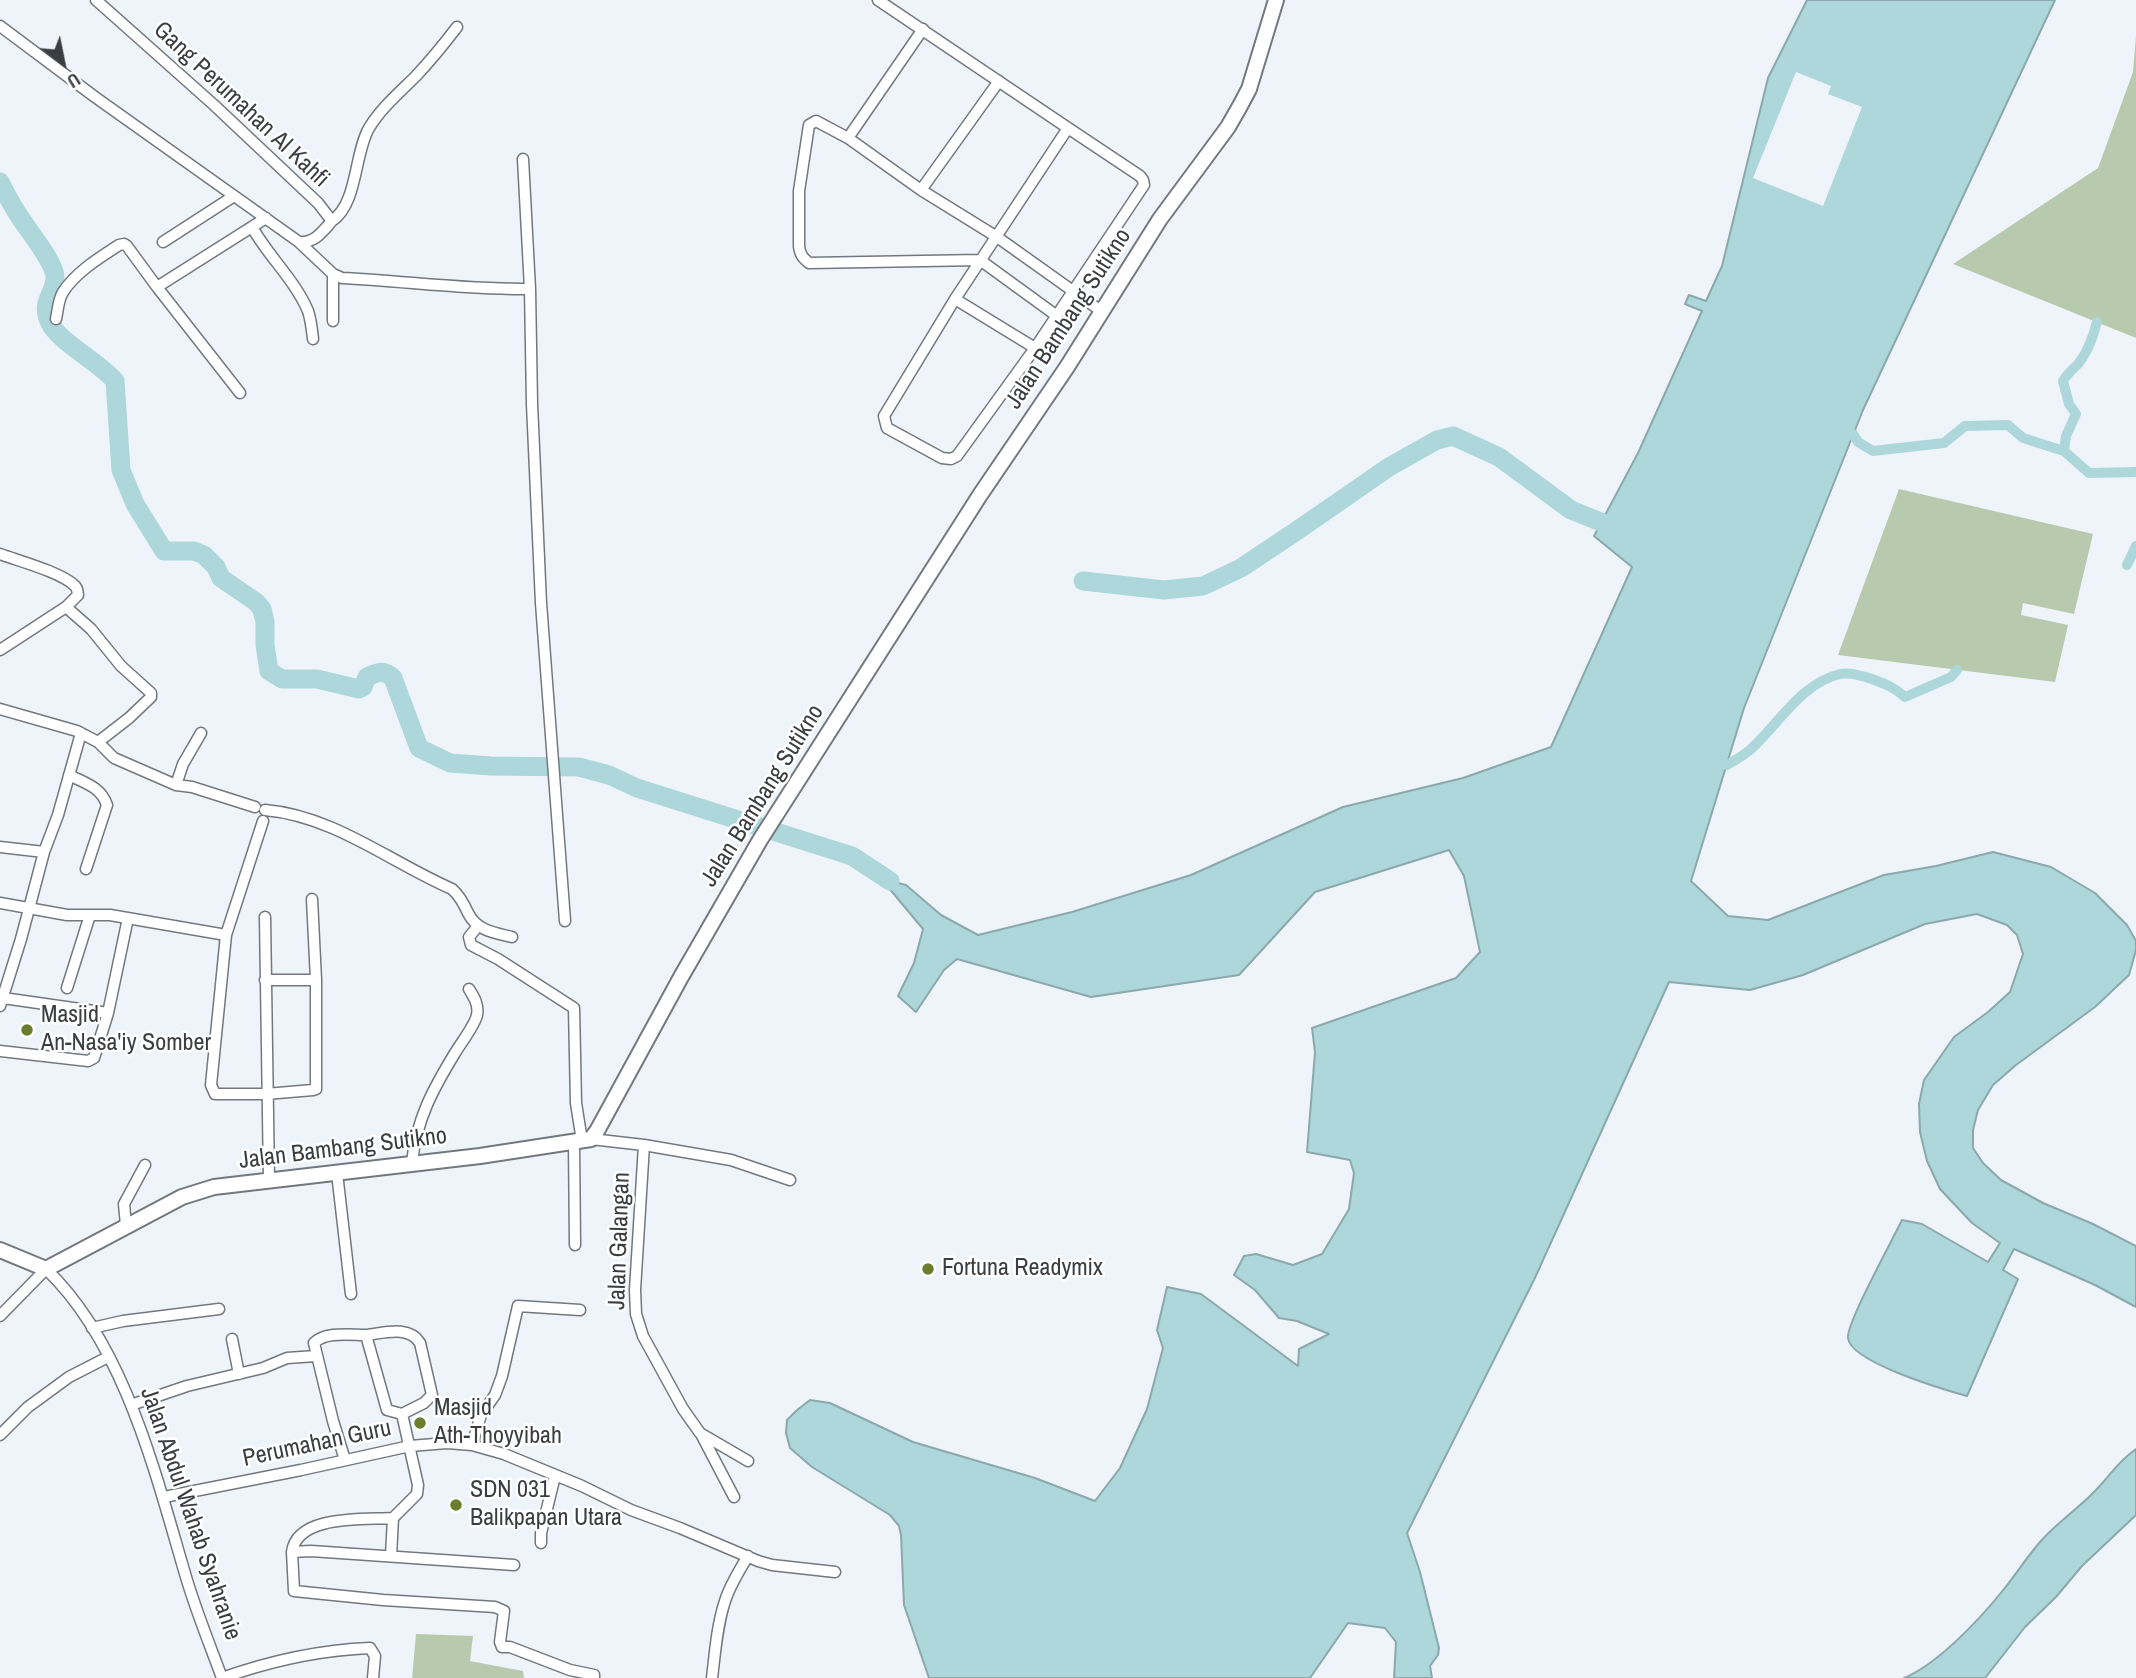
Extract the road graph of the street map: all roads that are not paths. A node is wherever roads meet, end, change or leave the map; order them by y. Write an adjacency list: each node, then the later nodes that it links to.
1 (96, 0): 14 (street, Gang Perumahan Al Kahfi)
2 (878, 0): 6 (street)
3 (1276, 0): 25 (street, Jalan Bambang Sutikno)
4 (0, 26): 12 (street)
5 (457, 27): 14 (street)
6 (923, 29): 7 (street); 9 (street)
7 (999, 82): 8 (street); 11 (street)
8 (1068, 128): 16 (street); 23 (street)
9 (848, 138): 11 (street); 19 (street)
10 (523, 159): 22 (street)
11 (921, 190): 16 (street)
12 (234, 196): 13 (street); 17 (street)
13 (267, 218): 15 (street); 18 (street)
14 (332, 221): 18 (street, Gang Perumahan Al Kahfi)
15 (252, 227): 21 (street); 29 (street)
16 (997, 237): 19 (street); 23 (street)
17 (163, 242)
18 (299, 242): 20 (street)
19 (980, 260): 24 (street); 26 (street)
20 (333, 274): 22 (street); 28 (street)
21 (157, 287): 27 (street); 31 (street)
22 (530, 289): 51 (street)
23 (1073, 292): 25 (street); 26 (street)
24 (955, 299): 30 (street); 30 (street)
25 (1101, 311): 63 (street, Jalan Bambang Sutikno)
26 (1057, 316): 30 (street)
27 (56, 319)
28 (333, 321)
29 (313, 339)
30 (1035, 348)
31 (240, 393)
32 (0, 554): 33 (street)
33 (66, 607): 34 (street); 38 (street)
34 (0, 650)
35 (0, 709): 36 (street)
36 (81, 733): 38 (street); 39 (street)
37 (201, 733): 40 (street)
38 (98, 742): 40 (street)
39 (69, 775): 43 (street); 44 (street)
40 (176, 785): 41 (street)
41 (261, 813): 52 (street); 53 (street)
42 (0, 848): 43 (street)
43 (44, 852): 47 (street)
44 (86, 869)
45 (312, 899): 56 (street)
46 (0, 903): 47 (street)
47 (28, 909): 48 (street); 59 (street)
48 (90, 915): 50 (street); 57 (street)
49 (265, 917): 55 (street)
50 (128, 918): 53 (street); 60 (street)
51 (565, 921)
52 (478, 926): 54 (street); 63 (street)
53 (226, 935): 62 (street)
54 (512, 937)
55 (265, 980): 56 (street); 62 (street)
56 (316, 980): 62 (street)
57 (67, 988)
58 (469, 989): 65 (street)
59 (2, 1002): 60 (street)
60 (108, 1013): 61 (street)
61 (0, 1051)
62 (267, 1094): 68 (street)
63 (582, 1141): 64 (street); 65 (street, Jalan Bambang Sutikno); 71 (street)
64 (644, 1145): 69 (street); 86 (street, Jalan Galangan)
65 (412, 1163): 67 (street, Jalan Bambang Sutikno)
66 (145, 1165): 70 (street)
67 (337, 1173): 68 (street, Jalan Bambang Sutikno); 74 (street)
68 (269, 1180): 70 (street, Jalan Bambang Sutikno)
69 (790, 1180)
70 (126, 1225): 73 (street, Jalan Bambang Sutikno)
71 (575, 1245)
72 (0, 1250): 73 (street, Jalan Abdul Wahab Syahranie)
73 (46, 1269): 77 (street); 78 (street, Jalan Abdul Wahab Syahranie)
74 (351, 1294)
75 (219, 1309): 78 (street)
76 (580, 1310): 88 (street)
77 (0, 1316)
78 (92, 1328): 82 (street, Jalan Abdul Wahab Syahranie)
79 (366, 1335): 81 (street); 85 (street); 85 (street)
80 (232, 1339): 83 (street)
81 (316, 1356): 83 (street); 90 (street)
82 (108, 1357): 84 (street, Jalan Abdul Wahab Syahranie); 87 (street)
83 (239, 1374): 84 (street)
84 (131, 1405): 93 (street, Jalan Abdul Wahab Syahranie)
85 (401, 1414): 89 (street)
86 (701, 1433): 91 (street, Jalan Galangan); 94 (street)
87 (0, 1435)
88 (472, 1445): 89 (street, Perumahan Guru); 92 (street, Perumahan Guru)
89 (411, 1446): 90 (street, Perumahan Guru); 95 (street)
90 (345, 1460): 93 (street, Perumahan Guru)
91 (748, 1461)
92 (555, 1476): 96 (street); 99 (street, Perumahan Guru)
93 (164, 1497): 102 (street, Jalan Abdul Wahab Syahranie)
94 (734, 1497)
95 (393, 1518): 97 (street); 98 (street)
96 (541, 1543)
97 (292, 1552): 98 (street); 104 (street)
98 (391, 1556): 100 (street)
99 (748, 1556): 101 (street, Perumahan Guru); 105 (street)
100 (514, 1565)
101 (835, 1572)
102 (222, 1678): 103 (street)
103 (373, 1678)
104 (594, 1678)
105 (712, 1678)

